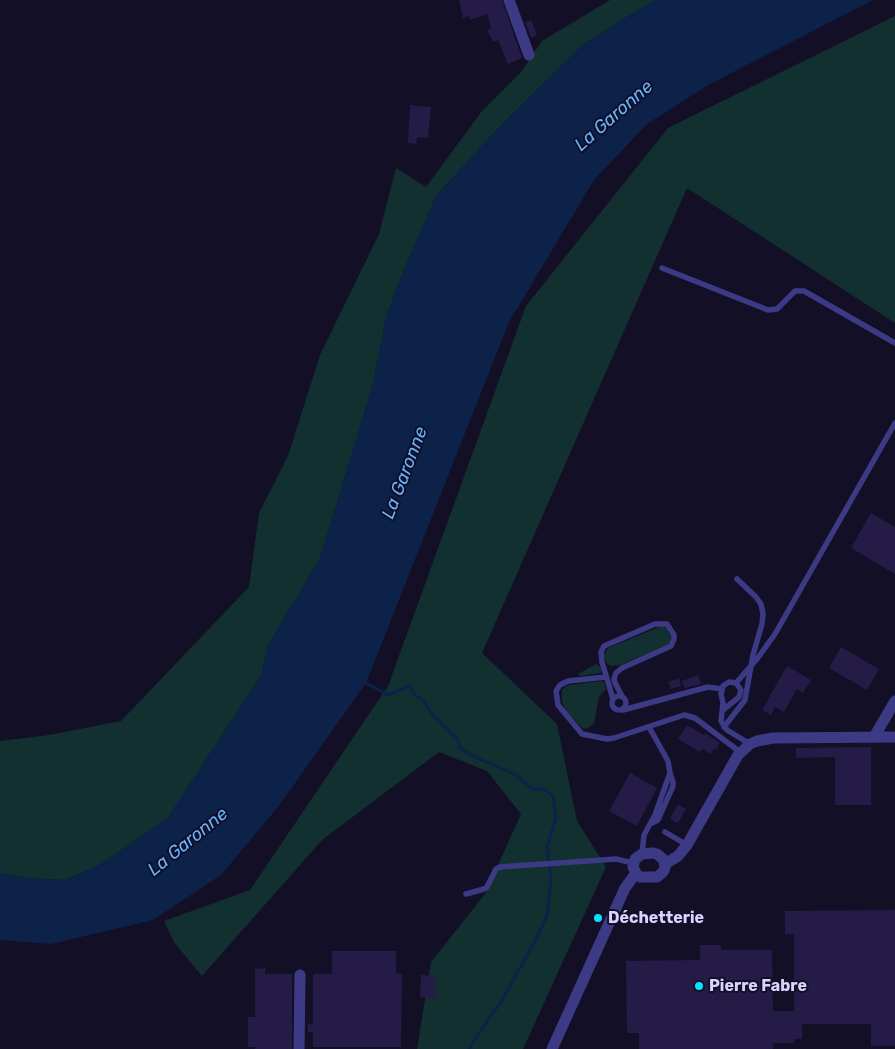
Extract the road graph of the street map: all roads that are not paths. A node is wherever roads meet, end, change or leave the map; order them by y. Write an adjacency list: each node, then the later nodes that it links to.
1 (509, 0): 2 (street)
2 (529, 55)
3 (662, 268): 4 (lane)
4 (895, 343)
5 (895, 423): 7 (lane)
6 (737, 579): 7 (lane)
7 (751, 666): 9 (lane); 18 (lane)
8 (606, 676): 11 (lane); 12 (lane); 17 (lane)
9 (736, 683): 10 (lane); 16 (lane)
10 (722, 689): 14 (lane); 16 (lane)
11 (613, 699): 12 (lane); 15 (lane)
12 (624, 699): 14 (lane); 15 (lane)
13 (895, 700): 19 (street)
14 (645, 704): 15 (lane)
15 (623, 710)
16 (723, 710): 18 (lane)
17 (649, 727): 22 (lane); 25 (lane)
18 (724, 727): 21 (lane)
19 (874, 737): 20 (street); 21 (street)
20 (895, 737)
21 (750, 744): 22 (street)
22 (740, 752): 24 (street)
23 (665, 832): 24 (lane)
24 (687, 846): 26 (street)
25 (642, 854): 26 (street); 27 (street)
26 (665, 864): 27 (street)
27 (634, 868): 28 (lane); 31 (street)
28 (466, 894)
29 (300, 975): 30 (street)
30 (299, 1049)
31 (552, 1049)

